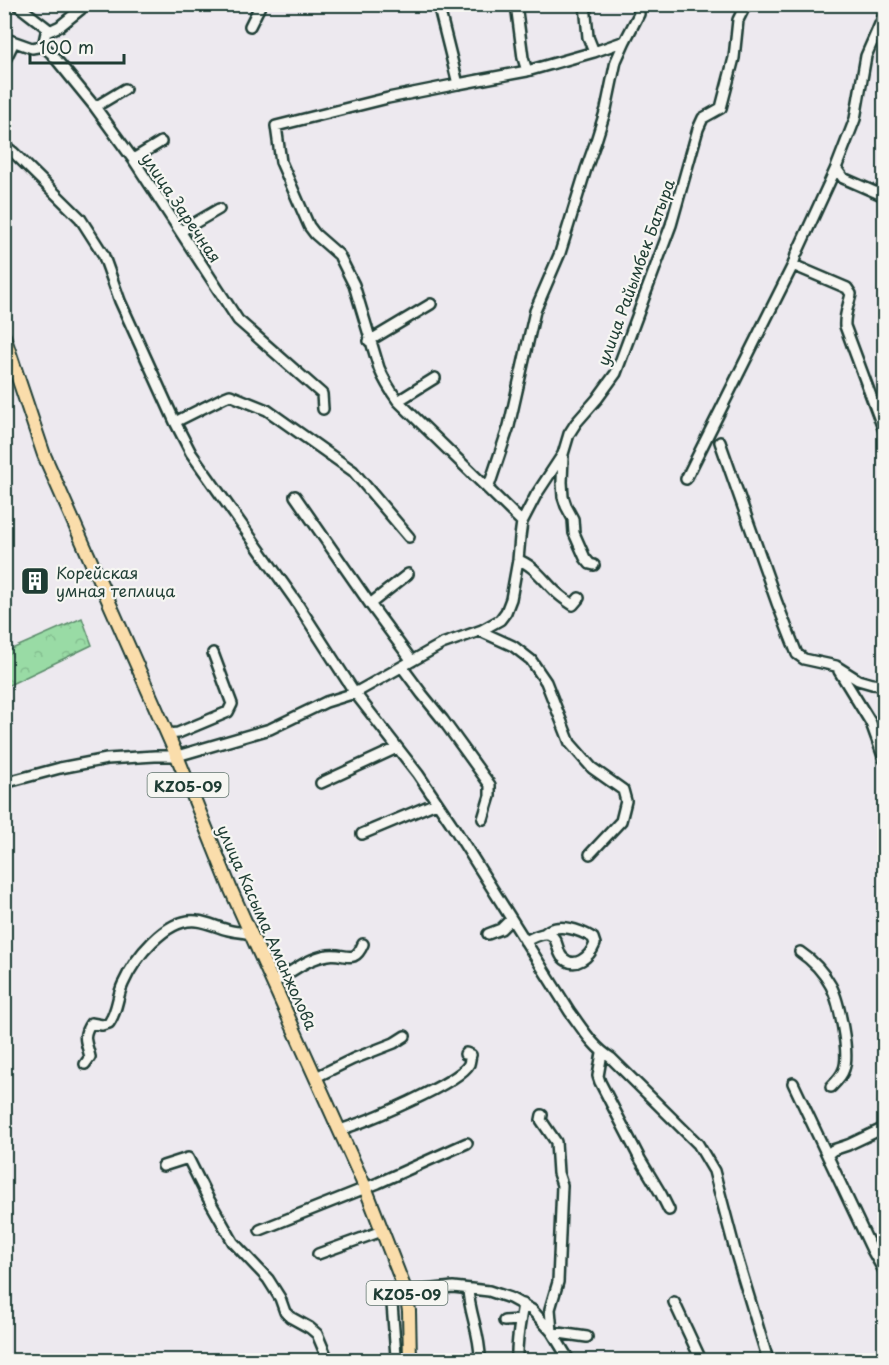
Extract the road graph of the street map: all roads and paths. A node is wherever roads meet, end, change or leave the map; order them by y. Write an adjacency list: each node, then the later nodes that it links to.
1 (16, 4): 11 (street)
2 (261, 4): 10 (street)
3 (438, 4): 19 (street)
4 (516, 4): 18 (street)
5 (585, 4): 16 (street)
6 (638, 4): 13 (street)
7 (746, 4): 39 (street, улица Райымбек Батыра)
8 (81, 9): 11 (street)
9 (885, 15): 25 (street)
10 (250, 26)
11 (47, 32): 15 (street)
12 (4, 38): 14 (street)
13 (625, 41): 16 (street); 41 (street)
14 (14, 42): 15 (street); 17 (street)
15 (43, 46): 21 (street, улица Заречная)
16 (594, 52): 18 (street)
17 (4, 62)
18 (527, 70): 19 (street)
19 (458, 84): 32 (street)
20 (124, 89): 21 (street)
21 (94, 107): 24 (street, улица Заречная)
22 (161, 142): 24 (street)
23 (4, 145): 36 (street)
24 (133, 159): 28 (street, улица Заречная)
25 (836, 168): 26 (street); 29 (street)
26 (885, 196)
27 (219, 209): 28 (street)
28 (181, 231): 35 (street, улица Заречная)
29 (793, 265): 37 (street); 40 (street)
30 (431, 304): 32 (street)
31 (4, 336): 57 (main road, улица Касыма Аманжолова / KZ05-09)
32 (369, 341): 34 (street)
33 (435, 378): 34 (street)
34 (398, 401): 41 (street)
35 (323, 409)
36 (175, 422): 44 (street); 56 (street)
37 (885, 431)
38 (720, 442): 54 (street)
39 (563, 453): 43 (street, улица Райымбек Батыра); 46 (street)
40 (686, 479)
41 (488, 489): 43 (street)
42 (295, 496): 49 (street)
43 (522, 522): 45 (street, улица Райымбек Батыра)
44 (409, 537)
45 (518, 560): 48 (street); 50 (street, улица Райымбек Батыра)
46 (594, 565)
47 (408, 574): 49 (street)
48 (579, 598)
49 (370, 604): 52 (street)
50 (480, 631): 52 (street, улица Райымбек Батыра); 66 (street)
51 (213, 653): 57 (street)
52 (412, 661): 53 (street, улица Райымбек Батыра)
53 (402, 667): 56 (street, улица Райымбек Батыра); 64 (street)
54 (839, 669): 55 (street); 60 (street)
55 (885, 685)
56 (355, 693): 58 (street); 59 (street, улица Райымбек Батыра)
57 (167, 734): 59 (main road, улица Касыма Аманжолова / KZ05-09)
58 (397, 748): 62 (street); 63 (street)
59 (177, 756): 61 (street, улица Райымбек Батыра); 68 (main road, улица Касыма Аманжолова / KZ05-09)
60 (885, 759)
61 (4, 783)
62 (321, 783)
63 (436, 803): 65 (street); 67 (street)
64 (483, 819)
65 (362, 834)
66 (590, 854)
67 (511, 919): 70 (street); 71 (street)
68 (251, 933): 74 (main road, улица Касыма Аманжолова / KZ05-09); 78 (street)
69 (545, 933): 69 (street); 71 (street)
70 (488, 934)
71 (525, 941): 76 (street)
72 (363, 944): 74 (street)
73 (800, 952): 81 (street)
74 (273, 983): 79 (main road, улица Касыма Аманжолова / KZ05-09)
75 (405, 1036): 79 (street)
76 (602, 1053): 89 (street); 111 (street)
77 (465, 1054): 84 (street)
78 (85, 1064)
79 (316, 1077): 84 (main road, улица Касыма Аманжолова / KZ05-09)
80 (793, 1083): 86 (street)
81 (831, 1087)
82 (542, 1115): 98 (street)
83 (885, 1128): 86 (street)
84 (339, 1130): 88 (main road, улица Касыма Аманжолова / KZ05-09)
85 (467, 1143): 88 (street)
86 (827, 1155): 93 (street)
87 (163, 1166): 104 (street)
88 (365, 1187): 90 (street); 91 (main road, улица Касыма Аманжолова / KZ05-09)
89 (669, 1210)
90 (260, 1230)
91 (382, 1230): 92 (street); 95 (main road, KZ05-09)
92 (318, 1254)
93 (885, 1270)
94 (468, 1289): 95 (street); 97 (street); 107 (street)
95 (406, 1292): 105 (street); 106 (main road, KZ05-09)
96 (674, 1302): 110 (street)
97 (523, 1304): 99 (street); 100 (street)
98 (550, 1309): 99 (street); 102 (street)
99 (532, 1310): 102 (street)
100 (519, 1320): 101 (street); 108 (street)
101 (504, 1321)
102 (552, 1332): 103 (street); 109 (street)
103 (587, 1337)
104 (328, 1360)
105 (395, 1360)
106 (410, 1360)
107 (480, 1360)
108 (517, 1360)
109 (569, 1360)
110 (701, 1360)
111 (768, 1360)

